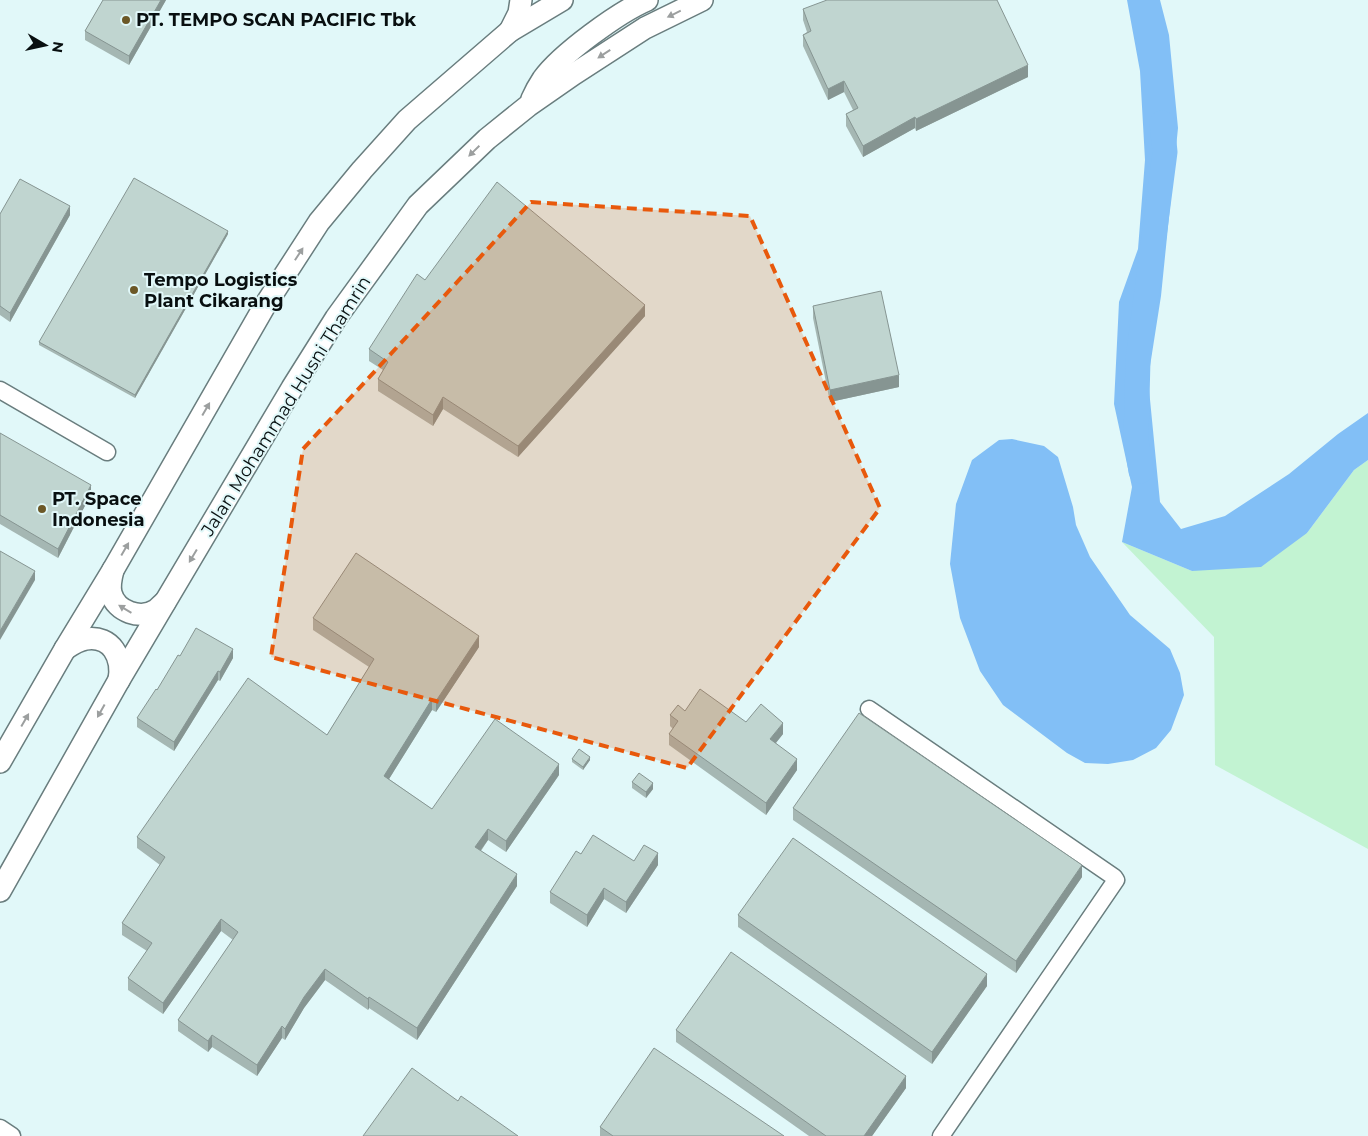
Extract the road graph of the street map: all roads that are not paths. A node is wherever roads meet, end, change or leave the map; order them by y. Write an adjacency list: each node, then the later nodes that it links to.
1 (521, 0): 5 (street)
2 (562, 0): 5 (street)
3 (702, 0): 6 (street, Jalan Mohammad Husni Thamrin, one-way to 6)
4 (639, 2): 6 (street)
5 (510, 31): 9 (street, one-way to 5)
6 (528, 106): 10 (street, Jalan Mohammad Husni Thamrin, one-way to 10)
7 (0, 390): 8 (street)
8 (107, 452)
9 (113, 570): 10 (street, one-way to 9); 11 (street)
10 (165, 601): 12 (street, Jalan Mohammad Husni Thamrin)
11 (65, 649): 12 (street); 14 (street, one-way to 11)
12 (118, 680): 15 (street, Jalan Mohammad Husni Thamrin, one-way to 15)
13 (869, 709): 18 (street)
14 (0, 762)
15 (0, 891)
16 (0, 1128): 17 (street)
17 (12, 1136)
18 (940, 1136)

